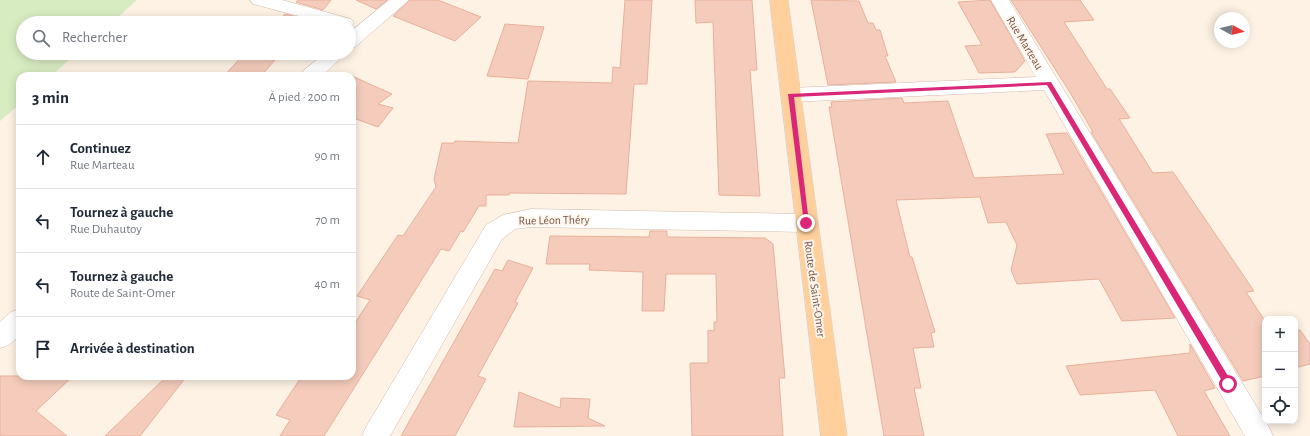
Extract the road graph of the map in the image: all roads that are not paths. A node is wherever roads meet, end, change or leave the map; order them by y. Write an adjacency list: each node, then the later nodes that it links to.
1 (259, 0): 5 (street)
2 (400, 0): 6 (street)
3 (779, 0): 10 (main road, Route de Saint-Omer)
4 (1000, 0): 9 (street, Rue Marteau)
5 (323, 16)
6 (356, 28)
7 (329, 60): 8 (street)
8 (315, 72)
9 (1049, 83): 10 (street); 16 (street, Rue Marteau)
10 (790, 95): 11 (main road, Route de Saint-Omer)
11 (806, 223): 14 (street, Rue Léon Théry); 15 (main road, Route de Saint-Omer)
12 (16, 323): 13 (street)
13 (0, 337)
14 (375, 436)
15 (834, 436)
16 (1260, 436)

